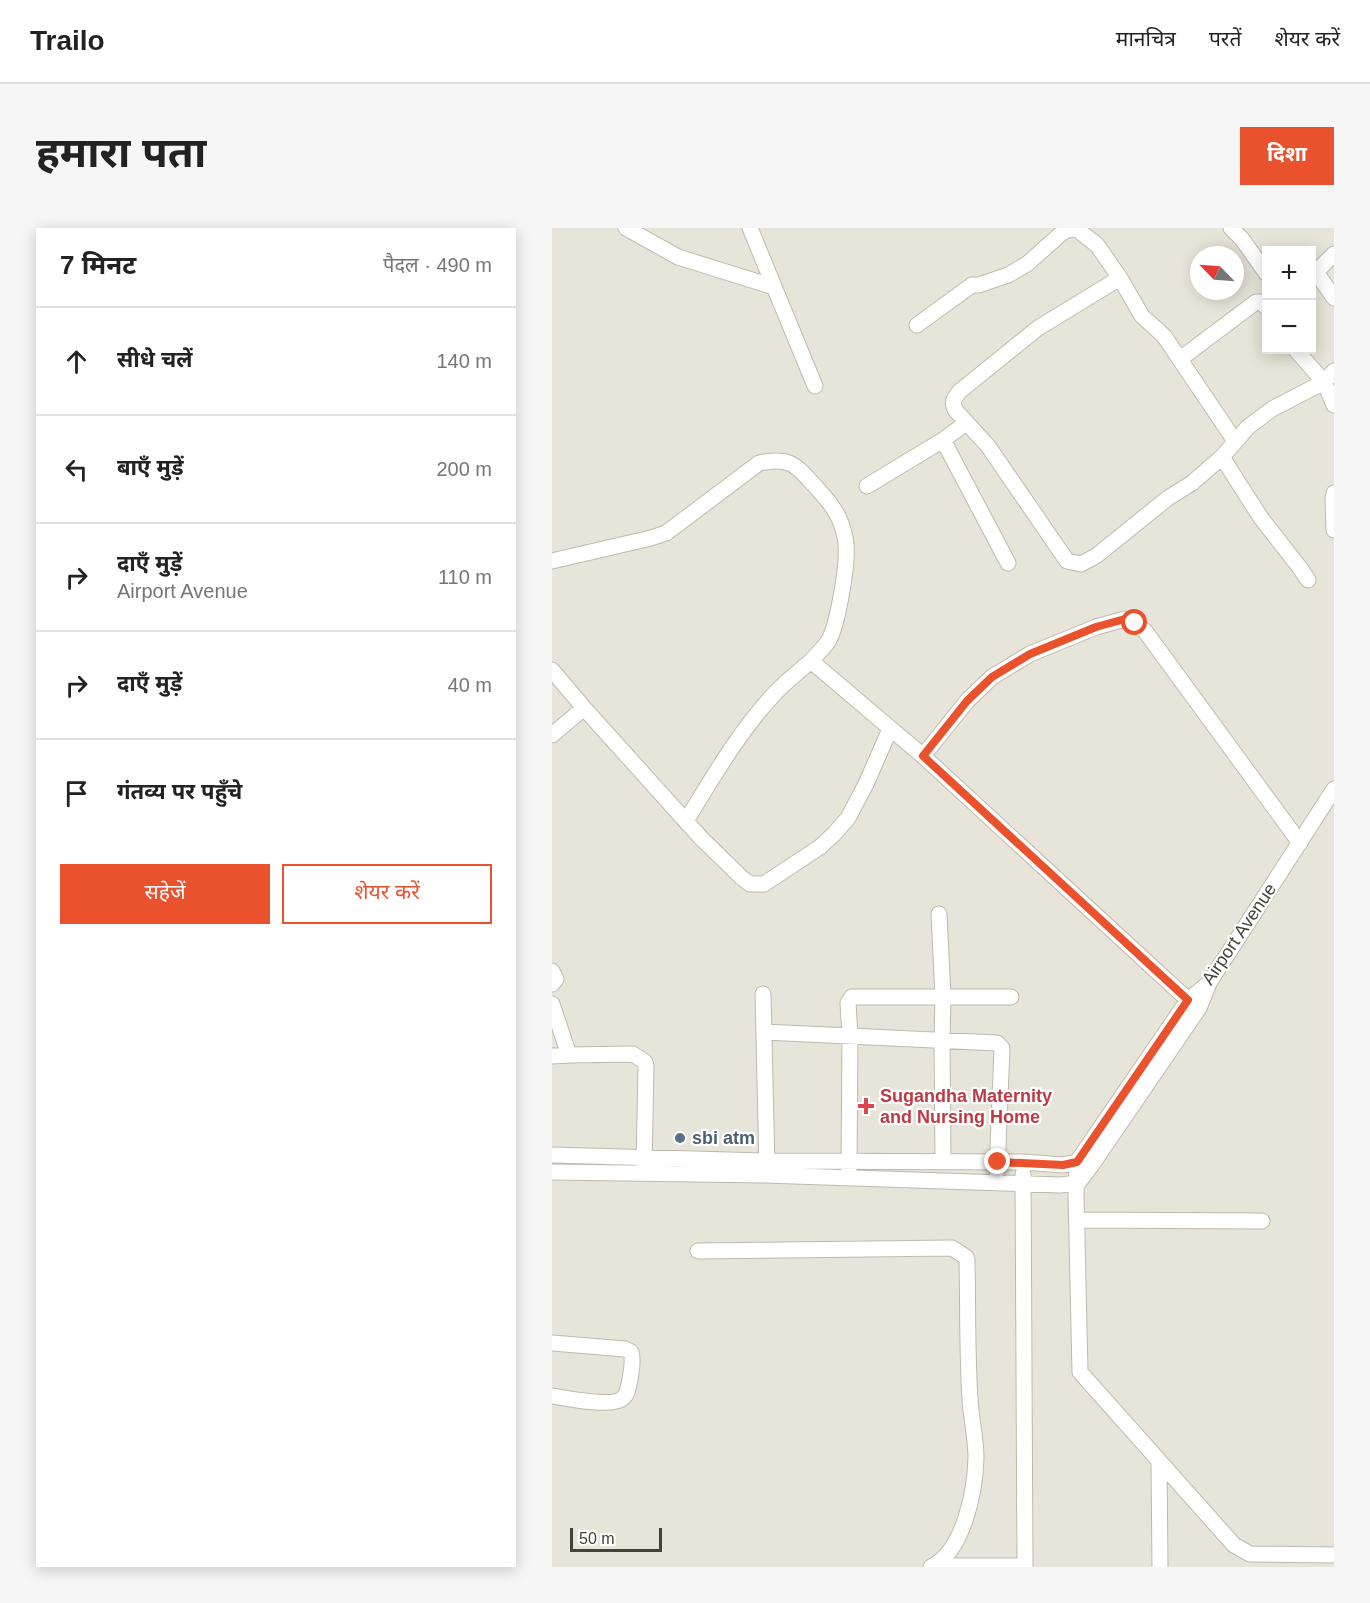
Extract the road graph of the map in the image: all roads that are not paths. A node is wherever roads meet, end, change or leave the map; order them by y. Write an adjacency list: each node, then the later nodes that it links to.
1 (626, 228): 9 (street)
2 (750, 228): 9 (street)
3 (1231, 228): 5 (street)
4 (1334, 254): 6 (street)
5 (1262, 267)
6 (1316, 272)
7 (1316, 276): 10 (street)
8 (1120, 278): 12 (street); 14 (street); 18 (street)
9 (774, 287): 16 (street)
10 (1334, 298)
11 (1262, 302): 14 (street)
12 (917, 325)
13 (1301, 354): 15 (street)
14 (1180, 359): 20 (street)
15 (1329, 376): 17 (street); 20 (street)
16 (815, 386)
17 (1334, 405)
18 (966, 423): 19 (street); 21 (street)
19 (943, 440): 22 (street); 26 (street)
20 (1235, 441): 21 (street)
21 (1222, 457): 27 (street)
22 (867, 486)
23 (1334, 493): 24 (street)
24 (1334, 530)
25 (552, 561): 28 (street)
26 (1008, 563)
27 (1308, 580)
28 (811, 661): 31 (street); 35 (street)
29 (552, 670): 30 (street)
30 (584, 708): 32 (street); 35 (street)
31 (890, 729): 33 (street); 35 (street)
32 (552, 735)
33 (923, 756): 36 (street); 44 (street)
34 (1334, 789): 36 (street, Airport Avenue)
35 (686, 821)
36 (1300, 843): 44 (street, Airport Avenue)
37 (939, 914): 41 (street)
38 (552, 970): 39 (street)
39 (552, 984)
40 (763, 994): 45 (street)
41 (943, 996): 42 (street); 46 (street); 47 (street)
42 (1011, 997)
43 (552, 1004): 48 (street)
44 (1194, 1004): 55 (street, Airport Avenue); 62 (street)
45 (764, 1032): 46 (street); 57 (street)
46 (850, 1036): 47 (street); 51 (street)
47 (942, 1040): 52 (street); 53 (street)
48 (569, 1055): 49 (street); 56 (street)
49 (552, 1056)
50 (552, 1155): 56 (street)
51 (849, 1161): 52 (street); 57 (street); 59 (street)
52 (943, 1162): 53 (street)
53 (998, 1162): 54 (street); 60 (street)
54 (1023, 1162): 55 (street); 61 (street)
55 (1077, 1162): 62 (street)
56 (644, 1166): 57 (street); 58 (street)
57 (767, 1168): 59 (street)
58 (552, 1172)
59 (849, 1177): 60 (street)
60 (997, 1182): 61 (street)
61 (1023, 1183): 62 (street); 72 (street)
62 (1078, 1183): 63 (street)
63 (1077, 1220): 64 (street); 68 (street)
64 (1262, 1221)
65 (698, 1251): 71 (street)
66 (552, 1343): 67 (street)
67 (552, 1396)
68 (1160, 1462): 70 (street); 73 (street)
69 (1334, 1555): 70 (street)
70 (1250, 1561)
71 (932, 1567): 72 (street)
72 (1025, 1567)
73 (1160, 1567)

